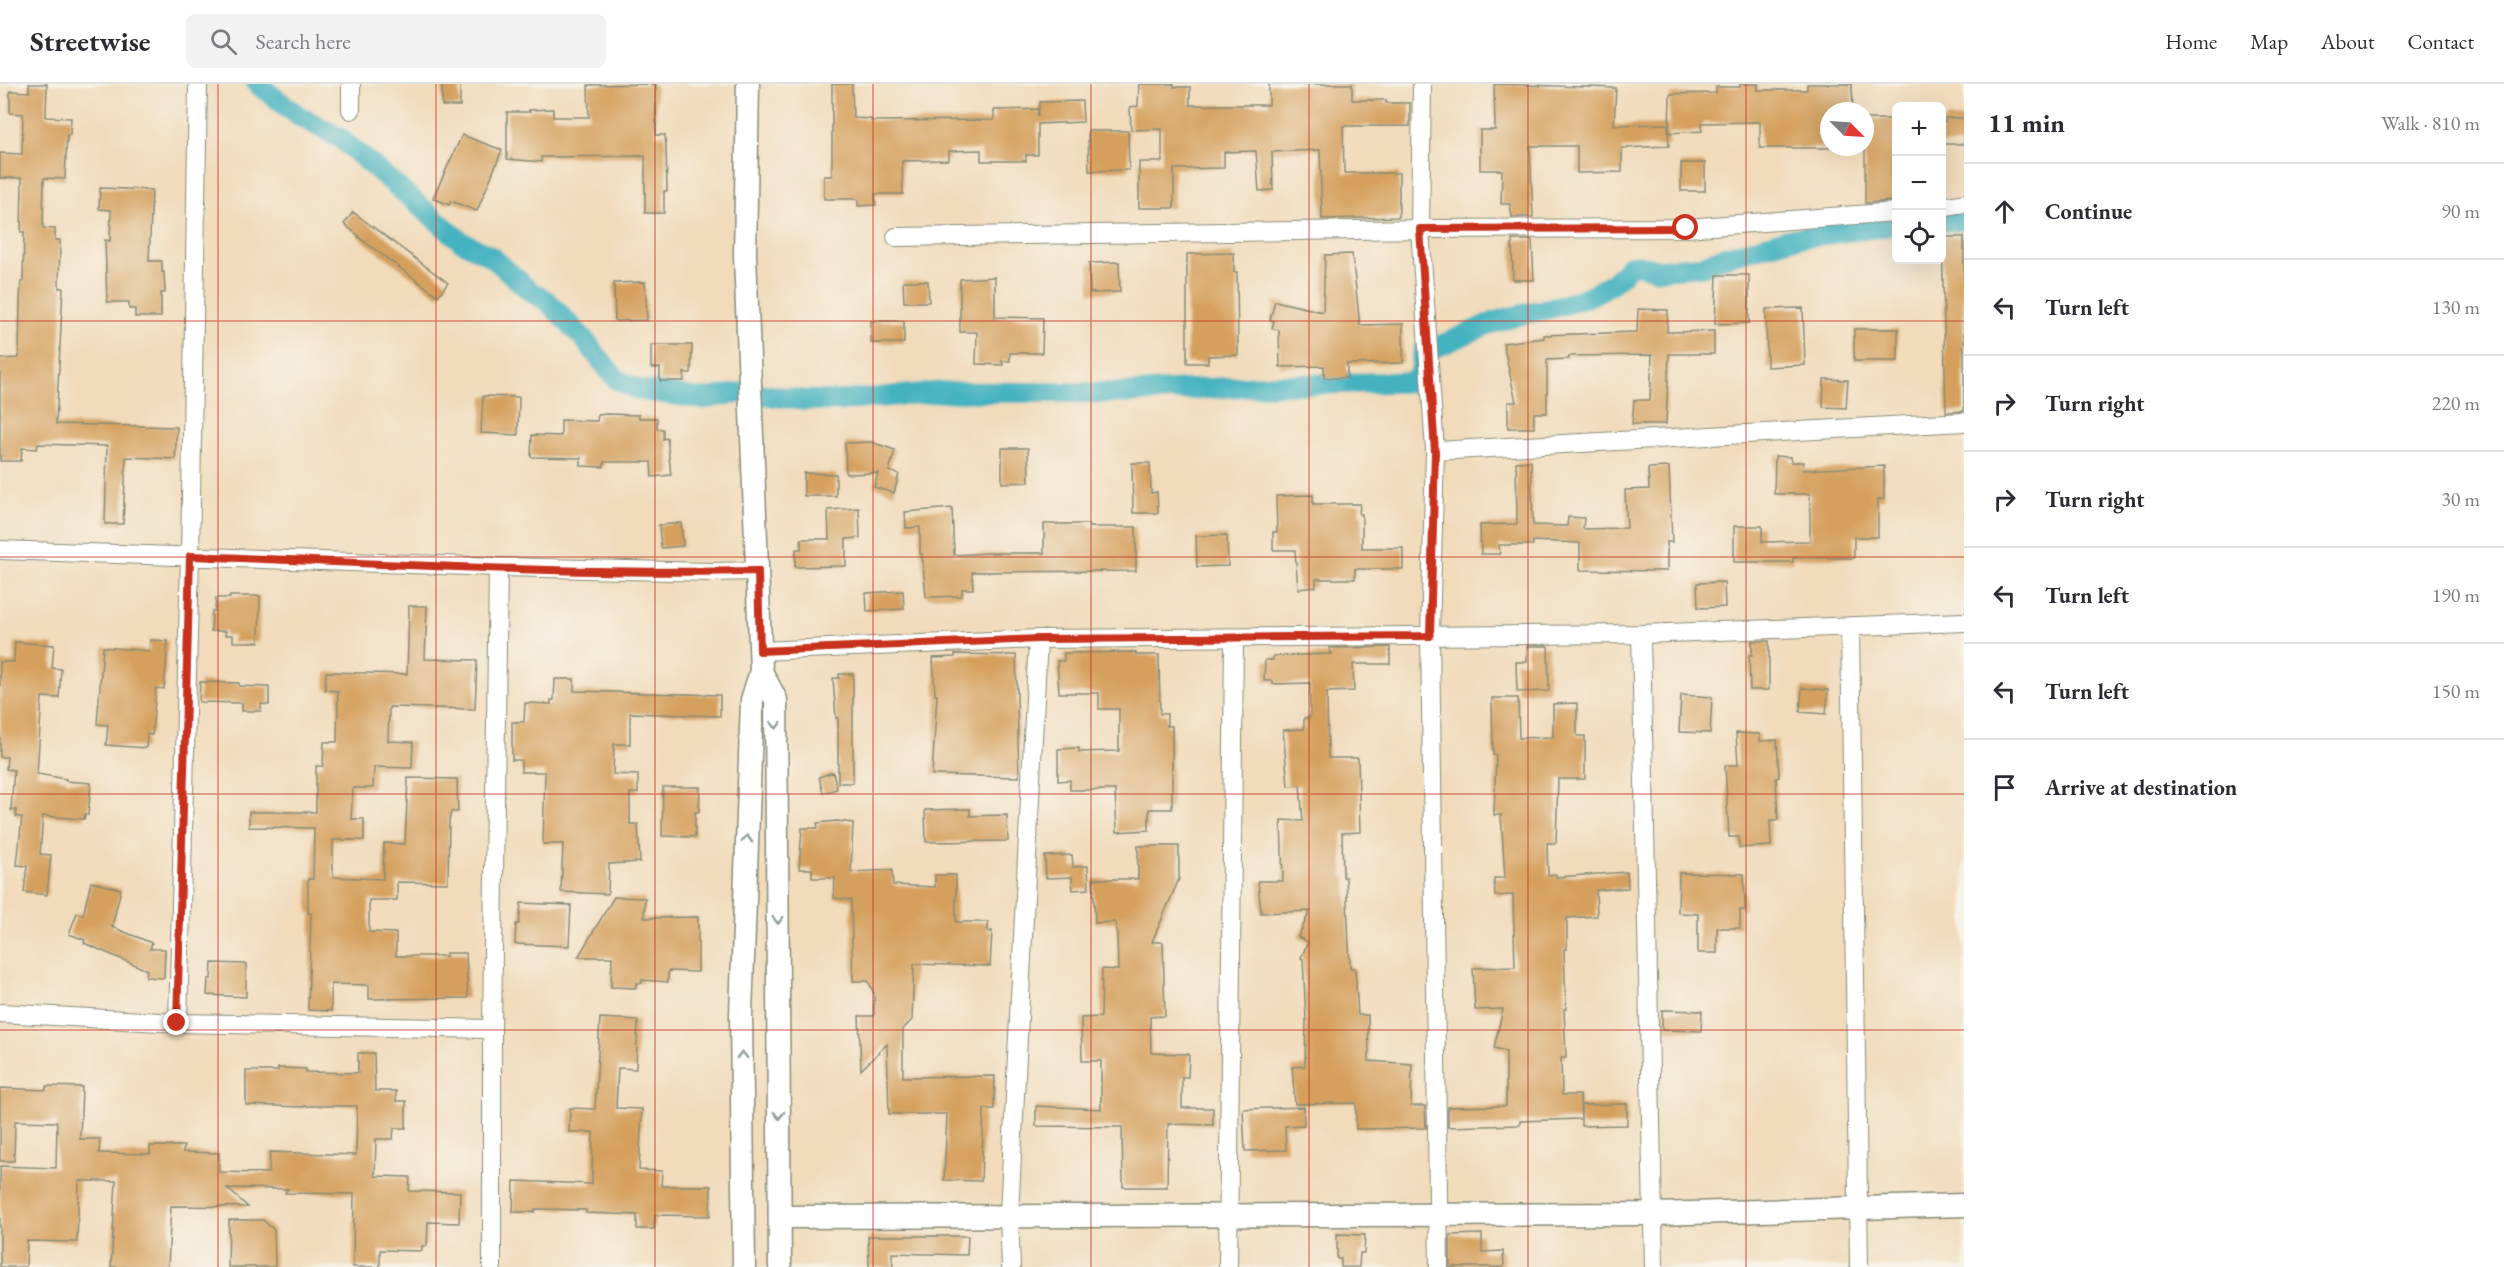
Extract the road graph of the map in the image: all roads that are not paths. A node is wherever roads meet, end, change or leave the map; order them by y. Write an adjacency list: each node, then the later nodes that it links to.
1 (198, 84): 14 (street)
2 (351, 84): 5 (street)
3 (748, 84): 16 (street)
4 (1422, 84): 9 (street)
5 (351, 110)
6 (1964, 203): 7 (street)
7 (1946, 206)
8 (1892, 212): 9 (street)
9 (1420, 229): 10 (street); 12 (street)
10 (896, 237)
11 (1964, 422): 12 (street)
12 (1435, 452): 20 (street)
13 (0, 550): 14 (street)
14 (190, 556): 15 (street); 27 (street)
15 (498, 567): 16 (street); 28 (street)
16 (758, 571): 23 (street)
17 (1964, 622): 18 (street)
18 (1850, 626): 19 (street); 30 (street)
19 (1641, 634): 20 (street); 33 (street)
20 (1430, 636): 22 (street); 32 (street)
21 (1038, 639): 22 (street); 23 (street); 34 (street)
22 (1234, 639): 31 (street)
23 (760, 661): 25 (street, one-way to 23); 26 (street, one-way to 26)
24 (0, 1013): 27 (street)
25 (741, 1015): 26 (street); 37 (street, one-way to 25)
26 (778, 1015): 35 (street, one-way to 35)
27 (177, 1023): 28 (street)
28 (492, 1029): 38 (street)
29 (1964, 1205): 30 (street)
30 (1857, 1207): 33 (street); 43 (street)
31 (1228, 1214): 32 (street); 34 (street); 40 (street)
32 (1439, 1214): 33 (street); 41 (street)
33 (1654, 1214): 42 (street)
34 (1010, 1215): 35 (street); 39 (street)
35 (780, 1217): 36 (street)
36 (780, 1264): 37 (street)
37 (744, 1265)
38 (492, 1267)
39 (1011, 1267)
40 (1228, 1267)
41 (1439, 1267)
42 (1654, 1267)
43 (1859, 1267)

